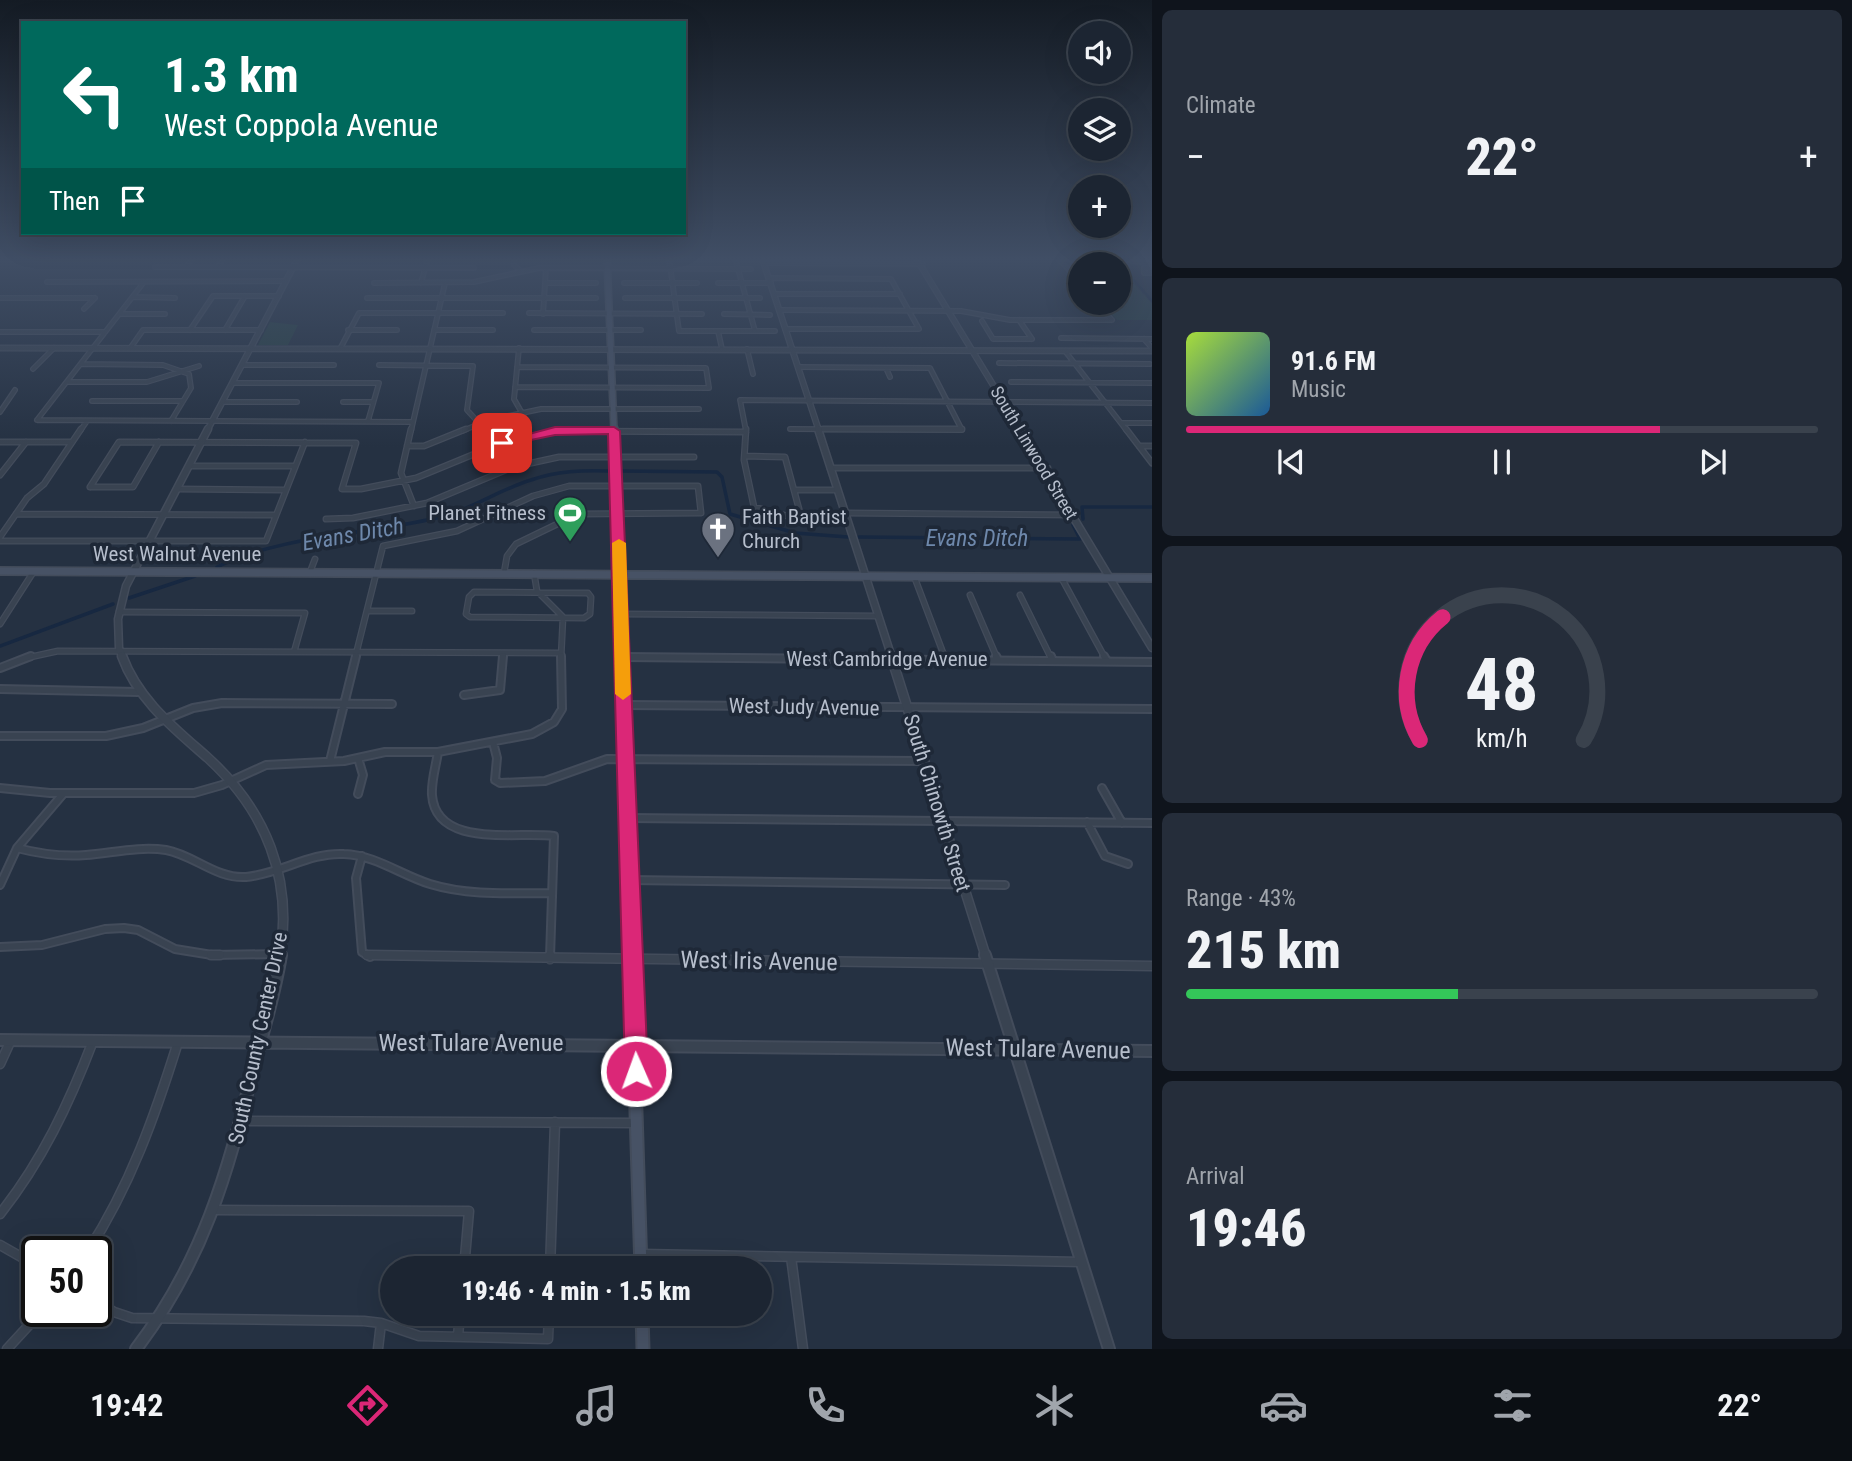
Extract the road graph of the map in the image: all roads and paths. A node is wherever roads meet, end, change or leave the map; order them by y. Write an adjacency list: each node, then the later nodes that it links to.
1 (114, 321): 30 (street)
2 (196, 321): 16 (street)
3 (230, 321): 17 (street)
4 (266, 321): 18 (street, South County Center Drive)
5 (354, 321): 19 (street)
6 (436, 321): 21 (street)
7 (609, 321): 24 (main road)
8 (678, 321): 26 (street)
9 (753, 321): 27 (street)
10 (782, 321): 15 (street, South Chinowth Street)
11 (915, 321): 15 (street)
12 (956, 321): 46 (street, South Linwood Street)
13 (982, 321): 14 (street)
14 (1020, 321)
15 (785, 329): 45 (street, South Chinowth Street)
16 (190, 330): 17 (street); 35 (street)
17 (225, 330): 18 (street)
18 (261, 330): 36 (street, South County Center Drive)
19 (348, 330): 20 (street); 37 (street)
20 (397, 330)
21 (434, 330): 22 (street); 40 (street)
22 (493, 330)
23 (534, 330): 24 (street)
24 (610, 330): 25 (street); 42 (main road)
25 (641, 330)
26 (718, 331): 27 (street); 43 (street)
27 (755, 331): 28 (street)
28 (775, 331)
29 (0, 332): 30 (street)
30 (105, 332): 34 (street)
31 (1061, 338): 32 (street)
32 (1144, 339): 33 (street); 47 (street)
33 (1152, 339)
34 (94, 347): 35 (street); 39 (street); 51 (street)
35 (131, 347): 36 (street)
36 (251, 347): 37 (street); 53 (street, South County Center Drive)
37 (341, 347): 40 (street)
38 (0, 348): 39 (street)
39 (54, 348): 65 (street)
40 (429, 348): 41 (street); 56 (street)
41 (519, 348): 42 (street); 58 (street)
42 (611, 348): 43 (street); 59 (main road)
43 (722, 349): 44 (street)
44 (747, 349): 45 (street); 67 (street)
45 (792, 349): 46 (street); 60 (street, South Chinowth Street)
46 (974, 350): 48 (street); 87 (street, South Linwood Street)
47 (1152, 350): 48 (street)
48 (1067, 351): 50 (street)
49 (999, 363): 50 (street)
50 (1077, 363): 52 (street); 72 (street)
51 (81, 364): 66 (street); 70 (street)
52 (1150, 364)
53 (243, 365): 54 (street); 73 (street, South County Center Drive)
54 (334, 365)
55 (379, 365): 56 (street)
56 (425, 365): 98 (street); 100 (street)
57 (199, 366): 66 (street)
58 (517, 367): 59 (street); 75 (street)
59 (611, 367): 61 (street); 76 (main road)
60 (798, 367): 62 (street); 81 (street, South Chinowth Street)
61 (706, 368): 77 (street)
62 (843, 368): 63 (street); 68 (street)
63 (886, 368): 64 (street); 69 (street)
64 (930, 368): 86 (street)
65 (33, 369)
66 (186, 371): 70 (street); 80 (street)
67 (753, 374)
68 (846, 377)
69 (890, 377)
70 (67, 382): 94 (street)
71 (1012, 382): 72 (street)
72 (1091, 382): 74 (street); 88 (street)
73 (233, 383): 82 (street, South County Center Drive); 85 (street)
74 (1152, 383)
75 (515, 387): 76 (street); 93 (street)
76 (612, 387): 77 (street); 90 (main road)
77 (709, 388)
78 (15, 390): 92 (street)
79 (92, 401): 80 (street)
80 (183, 401): 95 (street)
81 (809, 401): 86 (street); 103 (street, South Chinowth Street); 106 (street)
82 (224, 402): 83 (street); 96 (street, South County Center Drive)
83 (297, 402)
84 (343, 402): 85 (street)
85 (373, 402): 97 (street)
86 (948, 402): 87 (street); 104 (street)
87 (1005, 402): 88 (street); 127 (street, South Linwood Street)
88 (1106, 402): 89 (street); 99 (street)
89 (1152, 402)
90 (613, 409): 91 (street); 93 (street); 105 (main road)
91 (699, 409)
92 (0, 412)
93 (522, 412): 100 (street)
94 (87, 421): 95 (street); 109 (street)
95 (171, 421): 96 (street)
96 (213, 421): 97 (street); 112 (street, South County Center Drive)
97 (368, 421): 98 (street)
98 (413, 422): 115 (street)
99 (1122, 423): 101 (street); 116 (street)
100 (479, 424): 115 (street)
101 (1152, 424)
102 (790, 429): 103 (street)
103 (818, 429): 104 (street); 126 (street, South Chinowth Street)
104 (962, 430)
105 (614, 431): 106 (street); 118 (main road); 129 (street)
106 (746, 432): 119 (street)
107 (0, 442): 108 (street)
108 (26, 442): 109 (street); 123 (street)
109 (72, 442): 140 (street)
110 (119, 442): 111 (street); 131 (street)
111 (159, 442): 112 (street); 132 (street)
112 (202, 442): 113 (street); 124 (street, South County Center Drive)
113 (305, 442): 114 (street); 125 (street)
114 (356, 443): 129 (street)
115 (407, 446): 129 (street)
116 (1139, 446): 117 (street); 121 (street)
117 (1152, 446)
118 (615, 456): 120 (street); 130 (main road); 137 (street)
119 (745, 456): 134 (street); 134 (street)
120 (694, 457)
121 (1152, 463)
122 (0, 464): 123 (street)
123 (9, 464): 128 (street)
124 (190, 466): 125 (street); 133 (street, South County Center Drive)
125 (295, 466): 135 (street)
126 (830, 468): 127 (street); 136 (street, South Chinowth Street)
127 (1046, 469): 143 (street, South Linwood Street)
128 (0, 475)
129 (403, 481): 137 (street)
130 (617, 485): 138 (main road); 138 (street); 145 (street)
131 (90, 487): 132 (street)
132 (133, 487)
133 (177, 489): 135 (street); 141 (street, South County Center Drive)
134 (794, 489): 136 (street)
135 (286, 490): 142 (street)
136 (838, 490): 139 (street, South Chinowth Street)
137 (414, 506): 144 (street)
138 (617, 512): 155 (street); 157 (main road)
139 (845, 513): 143 (street); 158 (street, South Chinowth Street)
140 (16, 514): 141 (street); 147 (street)
141 (164, 514): 142 (street); 148 (street, South County Center Drive)
142 (276, 515): 148 (street)
143 (1074, 515): 161 (street, South Linwood Street)
144 (326, 519)
145 (457, 531): 146 (street); 154 (street)
146 (462, 538)
147 (0, 539): 148 (street)
148 (149, 541): 152 (street, South County Center Drive)
149 (315, 559): 153 (street)
150 (0, 571): 151 (main road, West Walnut Avenue)
151 (34, 571): 152 (main road, West Walnut Avenue); 172 (street)
152 (133, 572): 153 (main road, West Walnut Avenue); 168 (street, South County Center Drive)
153 (310, 572): 154 (main road, West Walnut Avenue)
154 (377, 572): 155 (main road, West Walnut Avenue); 166 (street)
155 (504, 573): 156 (main road, West Walnut Avenue)
156 (534, 573): 157 (main road, West Walnut Avenue); 163 (street)
157 (620, 574): 158 (main road, West Walnut Avenue); 169 (main road)
158 (866, 576): 159 (main road, West Walnut Avenue); 170 (street, South Chinowth Street)
159 (914, 576): 160 (main road, West Walnut Avenue); 182 (street)
160 (1061, 577): 161 (main road, West Walnut Avenue); 185 (street)
161 (1112, 578): 162 (main road, West Walnut Avenue); 173 (street, South Linwood Street); 174 (street, South Linwood Street)
162 (1152, 578)
163 (537, 591): 171 (street); 171 (street); 171 (street)
164 (970, 595): 183 (street)
165 (1020, 595): 184 (street)
166 (367, 611): 167 (street); 177 (street)
167 (412, 611)
168 (119, 612): 175 (street, South County Center Drive); 176 (street)
169 (621, 614): 170 (street); 180 (main road)
170 (878, 616): 181 (street, South Chinowth Street)
171 (563, 617): 178 (street)
172 (0, 624)
173 (1152, 639)
174 (1152, 648)
175 (120, 651): 176 (street); 187 (street); 189 (street, South County Center Drive)
176 (293, 652): 177 (street)
177 (357, 653): 179 (street); 191 (street)
178 (561, 653): 179 (street); 198 (street)
179 (503, 654): 190 (street)
180 (622, 657): 181 (street, West Cambridge Avenue); 193 (main road)
181 (892, 659): 182 (street, West Cambridge Avenue); 194 (street, South Chinowth Street)
182 (946, 660): 183 (street, West Cambridge Avenue)
183 (998, 660): 184 (street, West Cambridge Avenue)
184 (1053, 661): 185 (street, West Cambridge Avenue)
185 (1107, 662): 186 (street, West Cambridge Avenue)
186 (1152, 662)
187 (0, 668)
188 (0, 689): 189 (street)
189 (138, 692): 196 (street, South County Center Drive)
190 (464, 695)
191 (344, 703): 192 (street); 196 (street); 202 (street)
192 (392, 704)
193 (623, 705): 194 (street, West Judy Avenue); 201 (main road)
194 (907, 707): 195 (street, West Judy Avenue); 203 (street, South Chinowth Street)
195 (1152, 709)
196 (165, 719): 197 (street); 204 (street, South County Center Drive)
197 (0, 736)
198 (493, 741): 199 (street); 201 (street)
199 (438, 752): 200 (street); 222 (street)
200 (358, 758): 202 (street); 208 (street)
201 (625, 759): 203 (street); 209 (main road)
202 (330, 761): 204 (street)
203 (924, 761): 210 (street, South Chinowth Street)
204 (232, 780): 207 (street); 217 (street, South County Center Drive)
205 (0, 788): 207 (street)
206 (1102, 788): 212 (street)
207 (63, 793): 214 (street)
208 (358, 794)
209 (627, 818): 210 (street); 218 (main road)
210 (943, 821): 211 (street); 219 (street, South Chinowth Street)
211 (1087, 822): 212 (street); 216 (street)
212 (1122, 823): 213 (street)
213 (1152, 823)
214 (17, 848): 217 (street); 221 (street)
215 (362, 856): 217 (street); 222 (street); 225 (street, West Iris Avenue)
216 (1128, 864)
217 (278, 869): 224 (street, South County Center Drive)
218 (629, 880): 219 (street); 226 (main road)
219 (962, 884): 220 (street); 227 (street, South Chinowth Street)
220 (1005, 885)
221 (0, 886)
222 (552, 893): 225 (street)
223 (0, 947): 224 (street)
224 (281, 954): 232 (street, South County Center Drive)
225 (550, 959): 226 (street, West Iris Avenue)
226 (632, 959): 227 (street, West Iris Avenue); 233 (main road)
227 (988, 964): 228 (street, West Iris Avenue); 234 (street, South Chinowth Street)
228 (1152, 966)
229 (5, 1040): 230 (street, West Tulare Avenue); 236 (street)
230 (93, 1041): 231 (street, West Tulare Avenue); 241 (street)
231 (178, 1042): 232 (street, West Tulare Avenue); 242 (street)
232 (260, 1042): 233 (street, West Tulare Avenue); 237 (street, South County Center Drive)
233 (635, 1045): 234 (street, West Tulare Avenue); 239 (main road)
234 (1016, 1049): 235 (street, West Tulare Avenue); 249 (street, South Chinowth Street)
235 (1152, 1051)
236 (0, 1064)
237 (240, 1121): 238 (street); 240 (street, South County Center Drive)
238 (555, 1122): 239 (street); 246 (street)
239 (638, 1123): 244 (main road)
240 (215, 1210): 245 (street); 251 (street, South County Center Drive)
241 (0, 1214)
242 (97, 1236)
243 (0, 1245): 247 (street)
244 (640, 1254): 248 (street)
245 (465, 1256)
246 (550, 1256)
247 (21, 1257)
248 (791, 1257): 249 (street); 264 (street)
249 (1082, 1262): 265 (street, South Chinowth Street)
250 (112, 1311): 251 (street)
251 (157, 1320): 252 (street); 261 (street, South County Center Drive)
252 (380, 1323)
253 (381, 1326): 262 (street)
254 (390, 1326): 259 (street)
255 (458, 1326): 259 (street)
256 (549, 1326): 259 (street)
257 (642, 1326): 263 (main road)
258 (27, 1327): 260 (street)
259 (457, 1336)
260 (7, 1349)
261 (136, 1349)
262 (378, 1349)
263 (643, 1349)
264 (803, 1349)
265 (1109, 1349)

